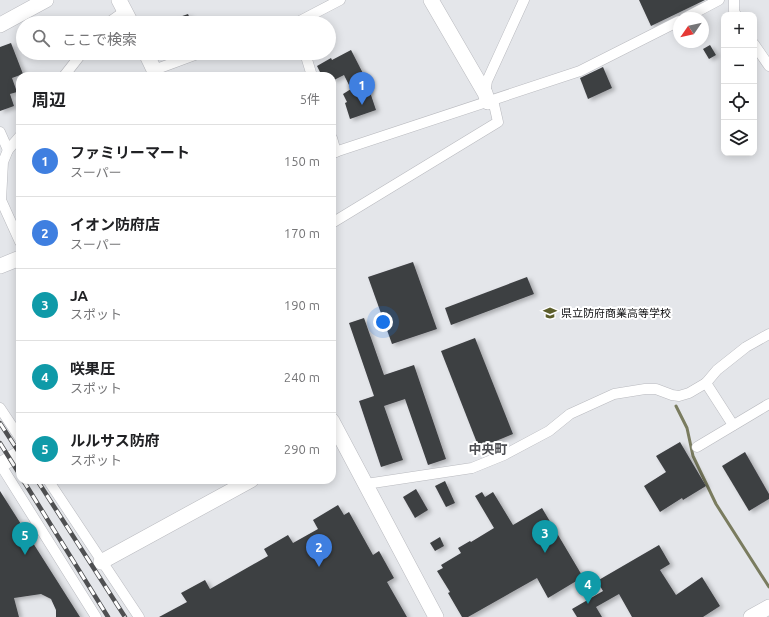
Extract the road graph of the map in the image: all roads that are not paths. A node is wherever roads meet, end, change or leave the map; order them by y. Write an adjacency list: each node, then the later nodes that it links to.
1 (46, 0): 10 (street)
2 (340, 0): 11 (street)
3 (431, 0): 24 (street)
4 (524, 0): 24 (street)
5 (719, 0): 7 (street)
6 (734, 0): 8 (street)
7 (696, 12)
8 (734, 12)
9 (16, 16): 12 (street)
10 (17, 16)
11 (309, 16)
12 (0, 25)
13 (673, 25): 24 (street)
14 (757, 48): 19 (street)
15 (77, 60): 20 (street)
16 (150, 60): 21 (street)
17 (185, 60): 22 (street)
18 (307, 60): 23 (street)
19 (769, 66)
20 (67, 72)
21 (156, 72)
22 (158, 72)
23 (311, 72)
24 (488, 98): 28 (street); 30 (street)
25 (0, 132): 27 (street)
26 (16, 141): 27 (street)
27 (8, 150): 29 (street)
28 (336, 152)
29 (1, 163): 31 (street)
30 (336, 221)
31 (16, 233)
32 (16, 259): 33 (street)
33 (0, 265)
34 (769, 334): 35 (street)
35 (706, 383): 38 (street); 46 (street)
36 (769, 404): 38 (street)
37 (0, 408): 39 (street)
38 (733, 425): 41 (street)
39 (16, 432)
40 (336, 433): 46 (street)
41 (697, 447)
42 (16, 455): 43 (street)
43 (0, 464): 49 (street)
44 (51, 484): 47 (street)
45 (244, 484): 47 (street)
46 (366, 484): 51 (street)
47 (101, 562): 50 (street)
48 (769, 607): 52 (street)
49 (96, 617)
50 (140, 617)
51 (436, 617)
52 (751, 617)

